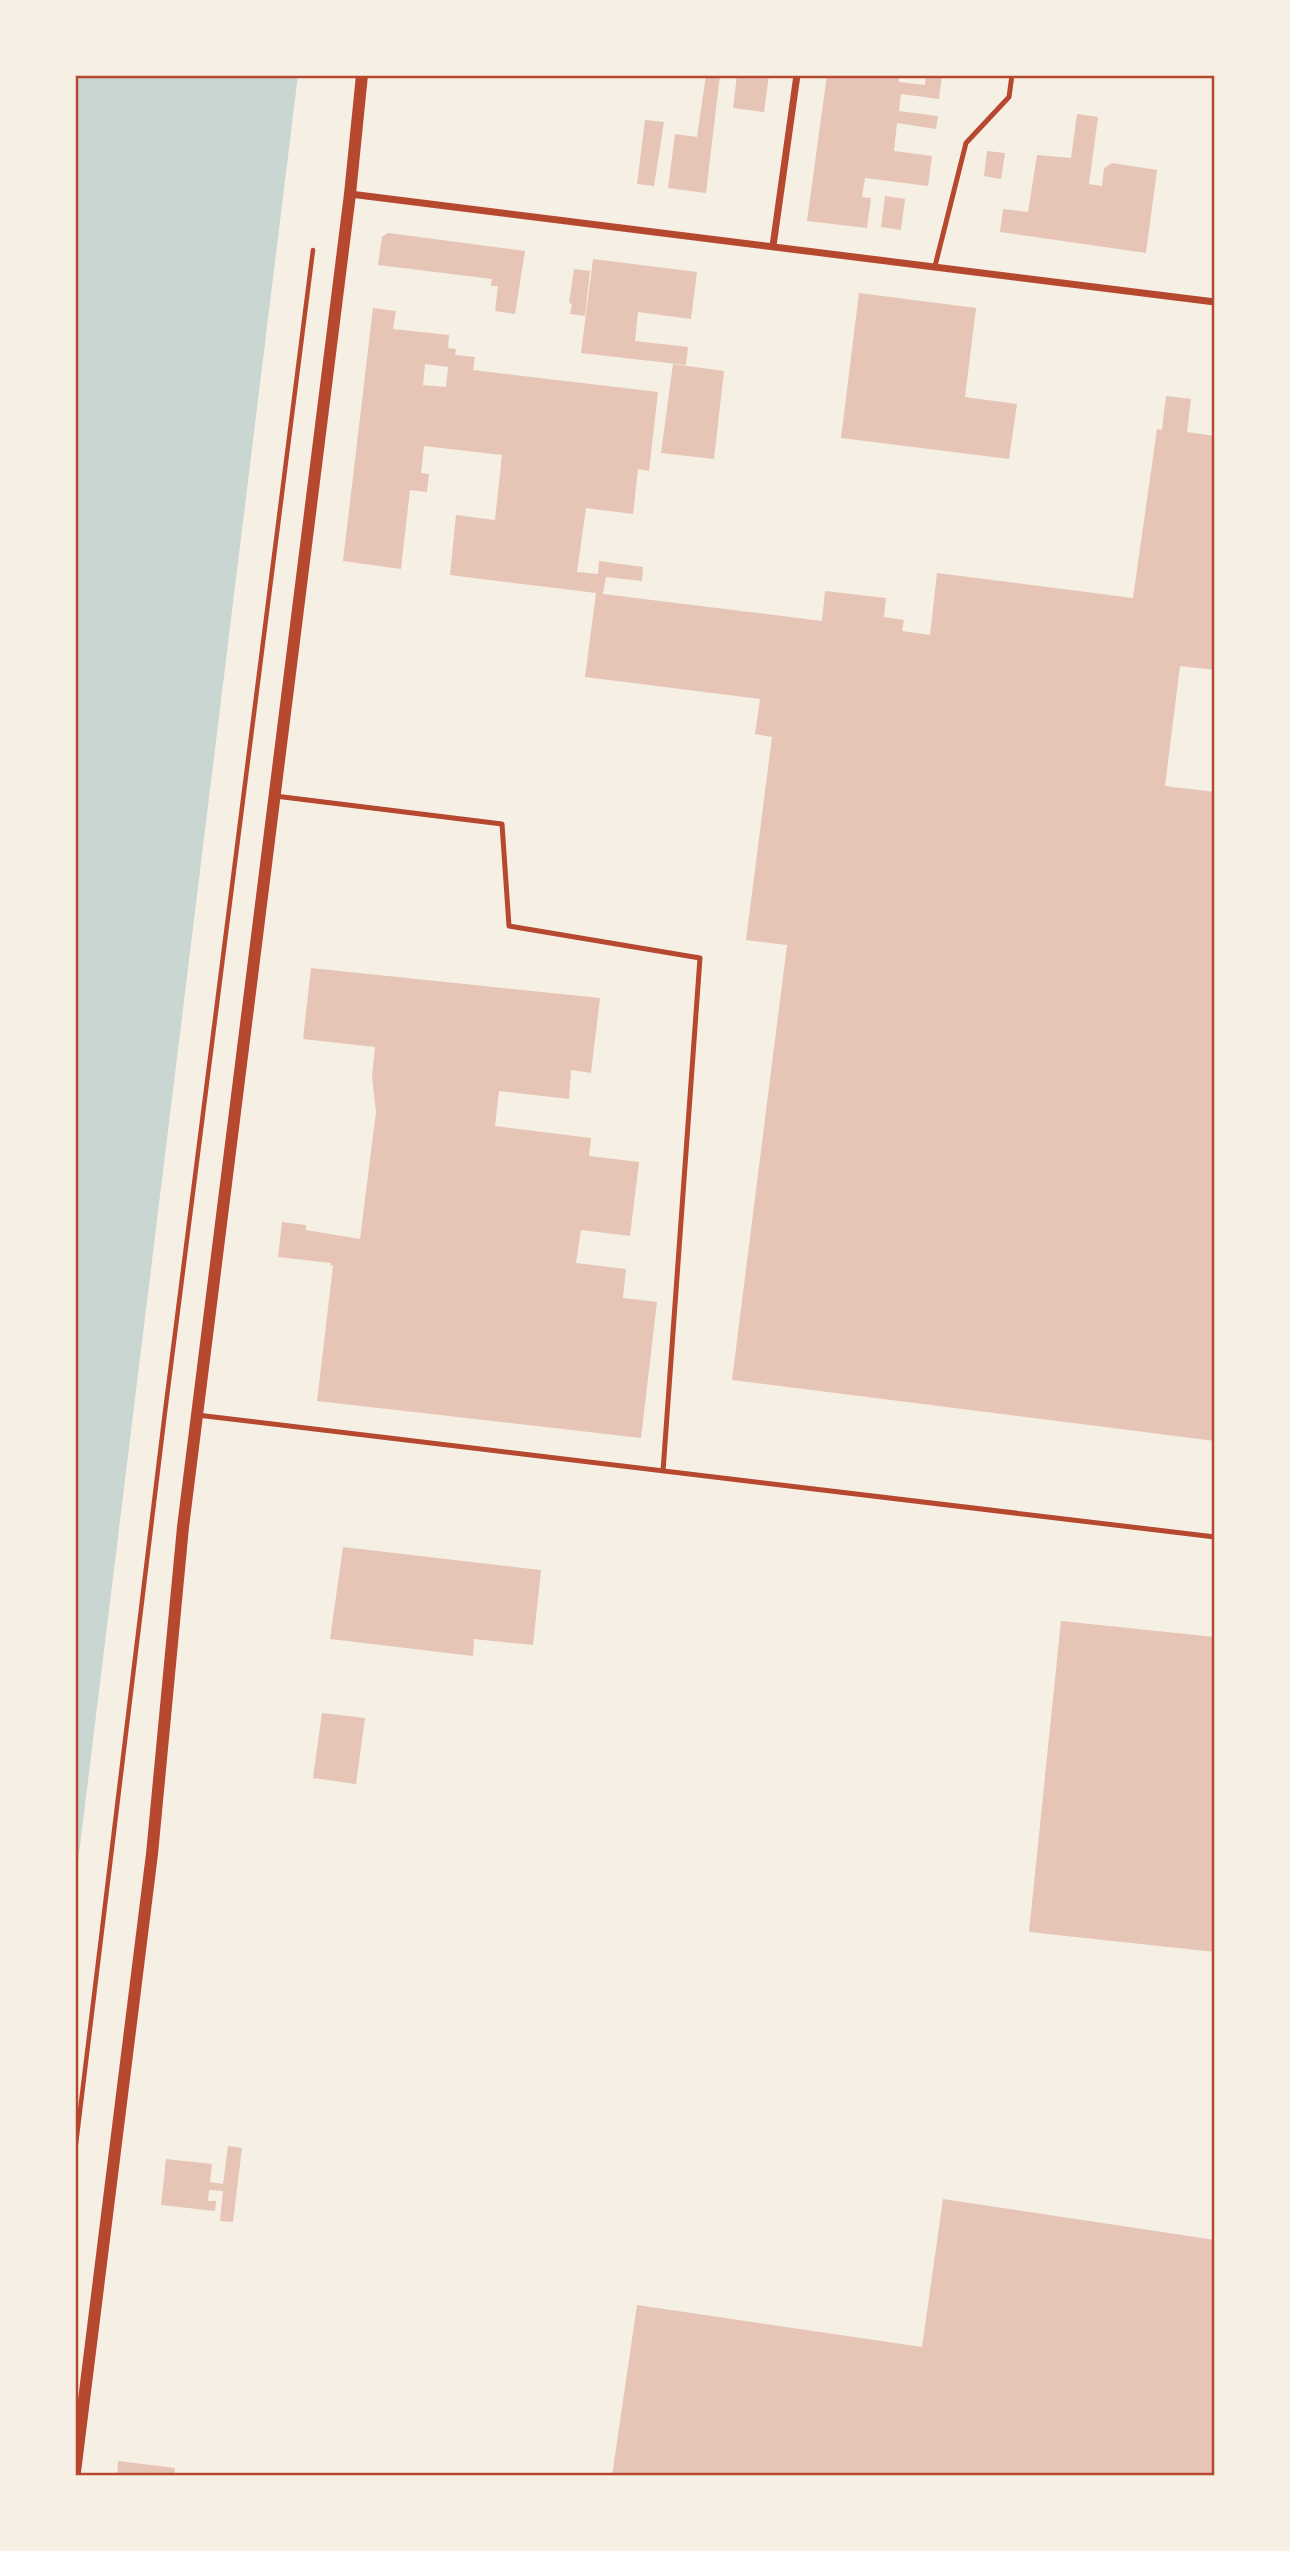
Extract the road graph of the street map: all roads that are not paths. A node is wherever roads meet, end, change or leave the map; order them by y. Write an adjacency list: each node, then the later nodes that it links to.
1 (362, 75): 4 (street)
2 (797, 75): 5 (street)
3 (1012, 75): 6 (lane)
4 (350, 194): 5 (street); 8 (street)
5 (773, 246): 6 (street)
6 (935, 266): 7 (street)
7 (1215, 302)
8 (275, 796): 9 (street); 10 (lane)
9 (197, 1415): 10 (lane); 12 (street)
10 (663, 1471): 11 (lane)
11 (1215, 1538)
12 (75, 2472)

